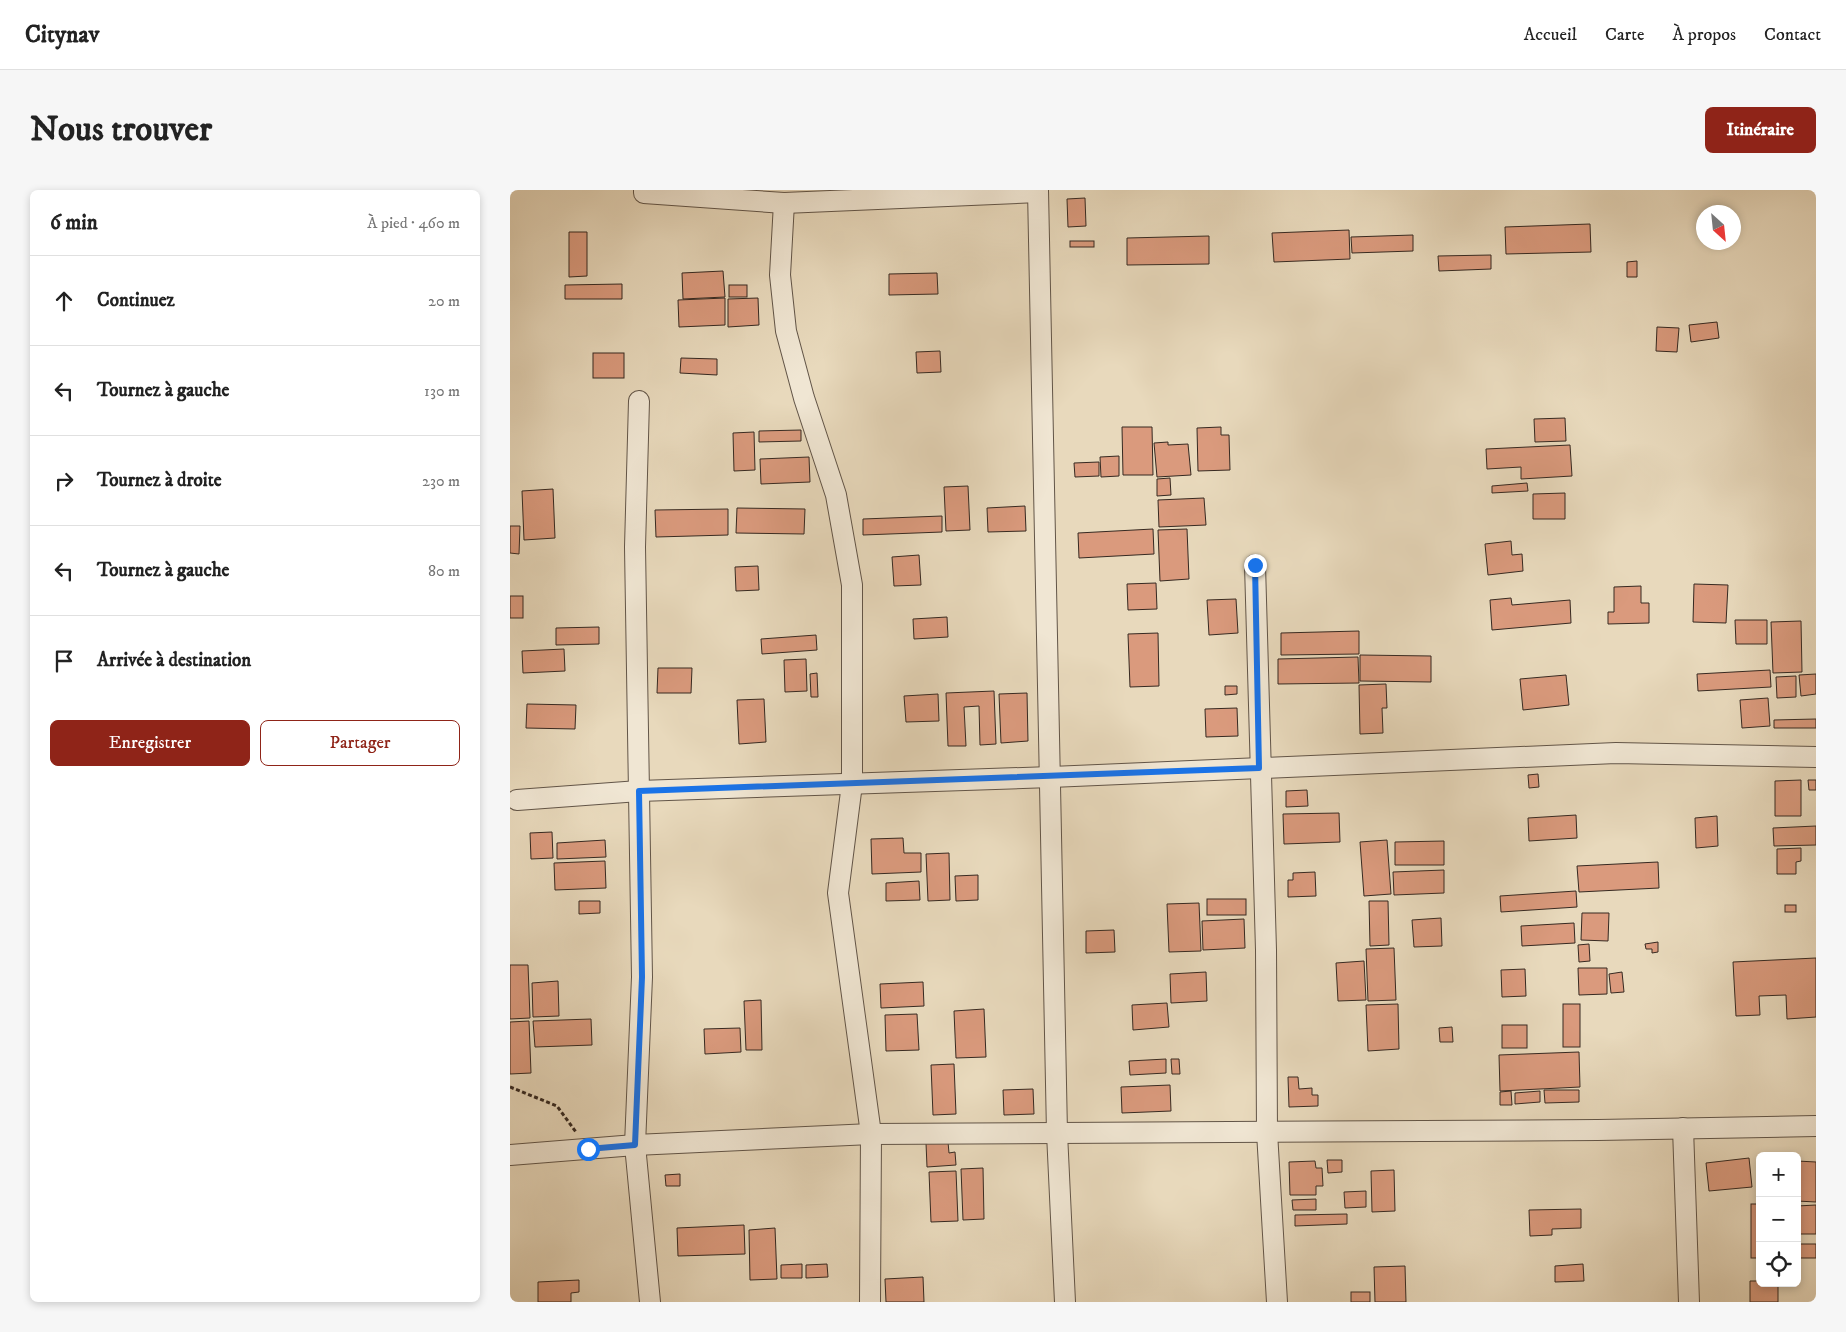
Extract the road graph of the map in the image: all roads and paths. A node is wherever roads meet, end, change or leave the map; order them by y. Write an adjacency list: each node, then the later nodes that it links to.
1 (644, 190): 3 (street)
2 (1038, 191): 3 (street); 8 (street)
3 (784, 203): 9 (street)
4 (639, 401): 10 (street)
5 (1255, 565): 7 (street)
6 (1816, 757): 7 (street)
7 (1259, 768): 8 (street); 15 (street)
8 (1051, 777): 9 (street); 16 (street)
9 (852, 784): 10 (street); 17 (street)
10 (639, 791): 11 (street); 18 (street)
11 (517, 800)
12 (510, 1087): 19 (path)
13 (1816, 1126): 14 (street)
14 (1683, 1128): 15 (street); 25 (street)
15 (1267, 1132): 16 (street); 24 (street)
16 (1057, 1133): 17 (street); 23 (street)
17 (871, 1134): 18 (street); 22 (street)
18 (635, 1145): 19 (street); 21 (street)
19 (588, 1149): 20 (street)
20 (510, 1155)
21 (650, 1302)
22 (870, 1302)
23 (1065, 1302)
24 (1276, 1302)
25 (1688, 1302)

